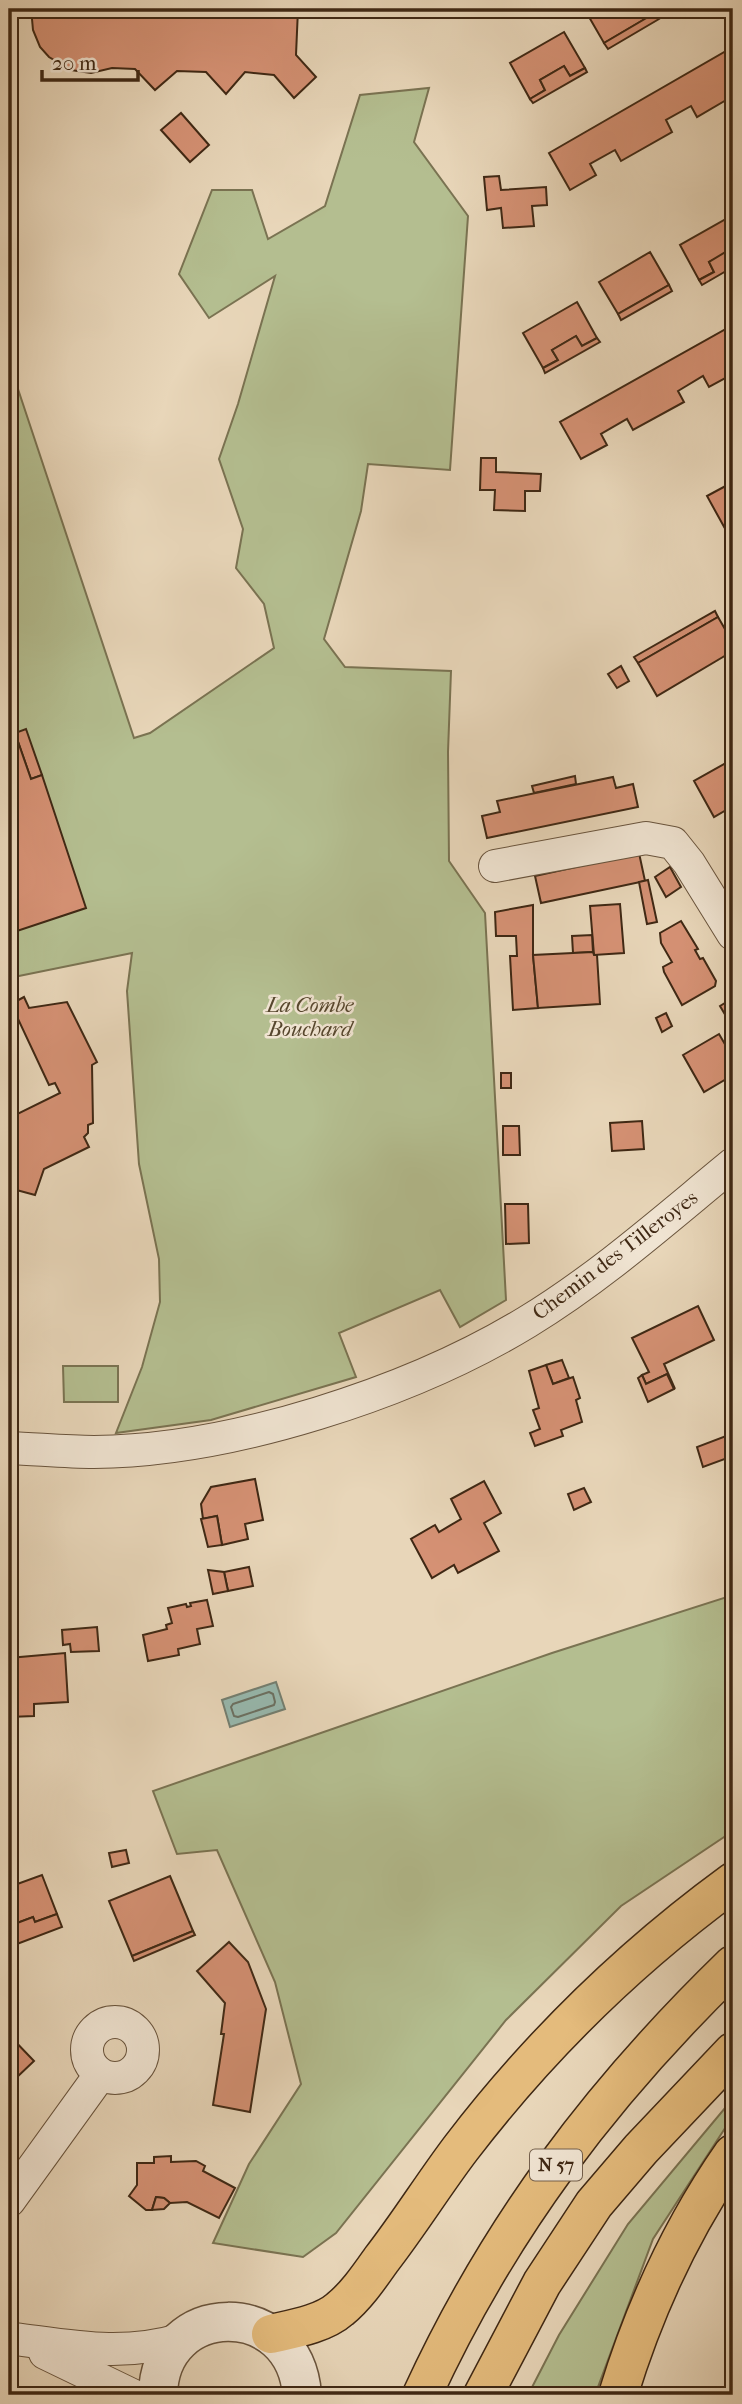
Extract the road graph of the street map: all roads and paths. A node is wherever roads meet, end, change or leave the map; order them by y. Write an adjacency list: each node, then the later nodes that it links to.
1 (495, 866): 2 (street)
2 (733, 934)
3 (733, 1164): 4 (street, Chemin des Tilleroyes)
4 (9, 1448)
5 (733, 1882): 11 (highway)
6 (733, 1965): 17 (highway, N 57)
7 (733, 2052): 18 (highway, N 57)
8 (100, 2074): 10 (street)
9 (733, 2154): 19 (highway)
10 (9, 2201)
11 (271, 2334): 13 (street); 16 (street)
12 (12, 2338): 13 (street); 14 (street)
13 (183, 2339): 15 (street)
14 (132, 2395)
15 (158, 2395)
16 (302, 2395)
17 (422, 2395)
18 (483, 2395)
19 (618, 2395)

